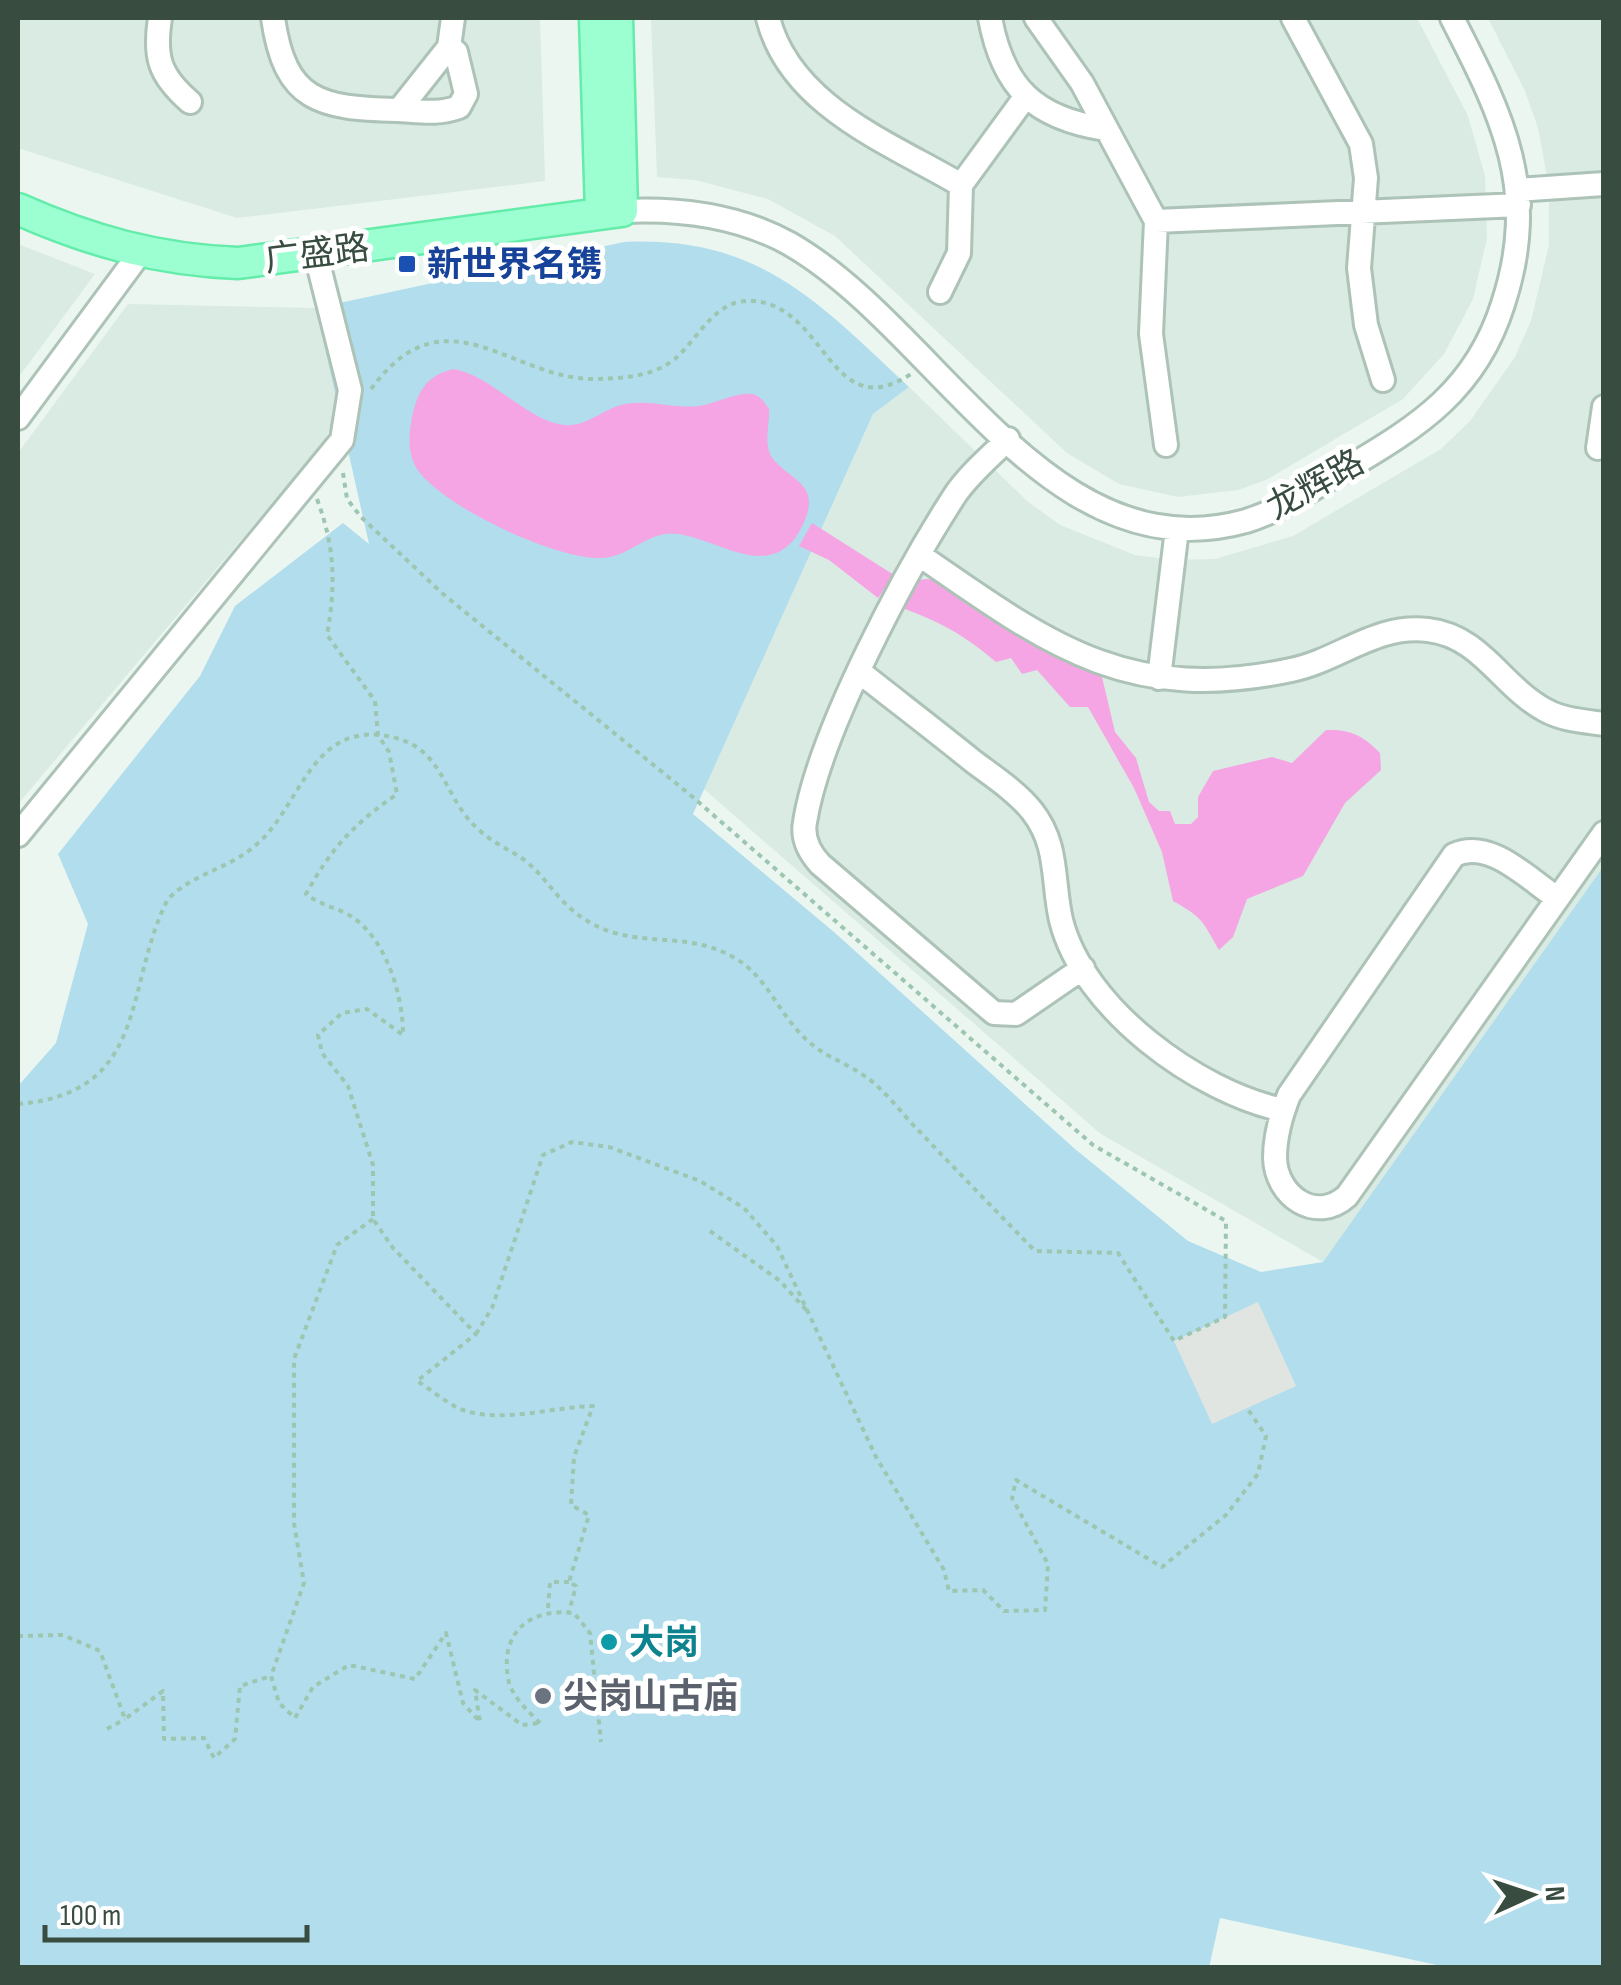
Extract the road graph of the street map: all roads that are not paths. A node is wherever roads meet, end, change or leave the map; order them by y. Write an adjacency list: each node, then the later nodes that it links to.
1 (160, 18): 13 (street)
2 (273, 18): 14 (street)
3 (453, 18): 11 (street)
4 (595, 18): 20 (main road)
5 (617, 18): 20 (main road)
6 (768, 18): 17 (street)
7 (990, 18): 12 (street)
8 (1036, 18): 15 (street)
9 (1293, 18): 21 (street)
10 (1452, 18): 18 (street, 龙辉路)
11 (449, 47): 14 (street); 14 (street)
12 (1026, 96): 15 (street); 17 (street)
13 (190, 102)
14 (399, 110)
15 (1105, 128): 22 (street)
16 (1604, 184): 18 (street)
17 (961, 185): 25 (street)
18 (1518, 198): 21 (street); 32 (street, 龙辉路)
19 (18, 209): 23 (main road, 广盛路)
20 (612, 212): 24 (main road, 广盛路); 29 (street, 龙辉路)
21 (1361, 212): 22 (street); 26 (street)
22 (1156, 221): 30 (street)
23 (140, 253): 24 (main road, 广盛路); 28 (street)
24 (316, 255): 38 (street)
25 (940, 292)
26 (1383, 380)
27 (1604, 406): 31 (street)
28 (18, 418)
29 (1008, 438): 32 (street, 龙辉路); 33 (street)
30 (1166, 445)
31 (1598, 448)
32 (1177, 529): 35 (street)
33 (921, 556): 34 (street); 35 (street)
34 (861, 673): 40 (street); 40 (street)
35 (1159, 678): 36 (street)
36 (1604, 724)
37 (1604, 833): 39 (street)
38 (18, 835)
39 (1557, 898): 41 (street); 41 (street)
40 (1083, 968): 41 (street)
41 (1283, 1110)

